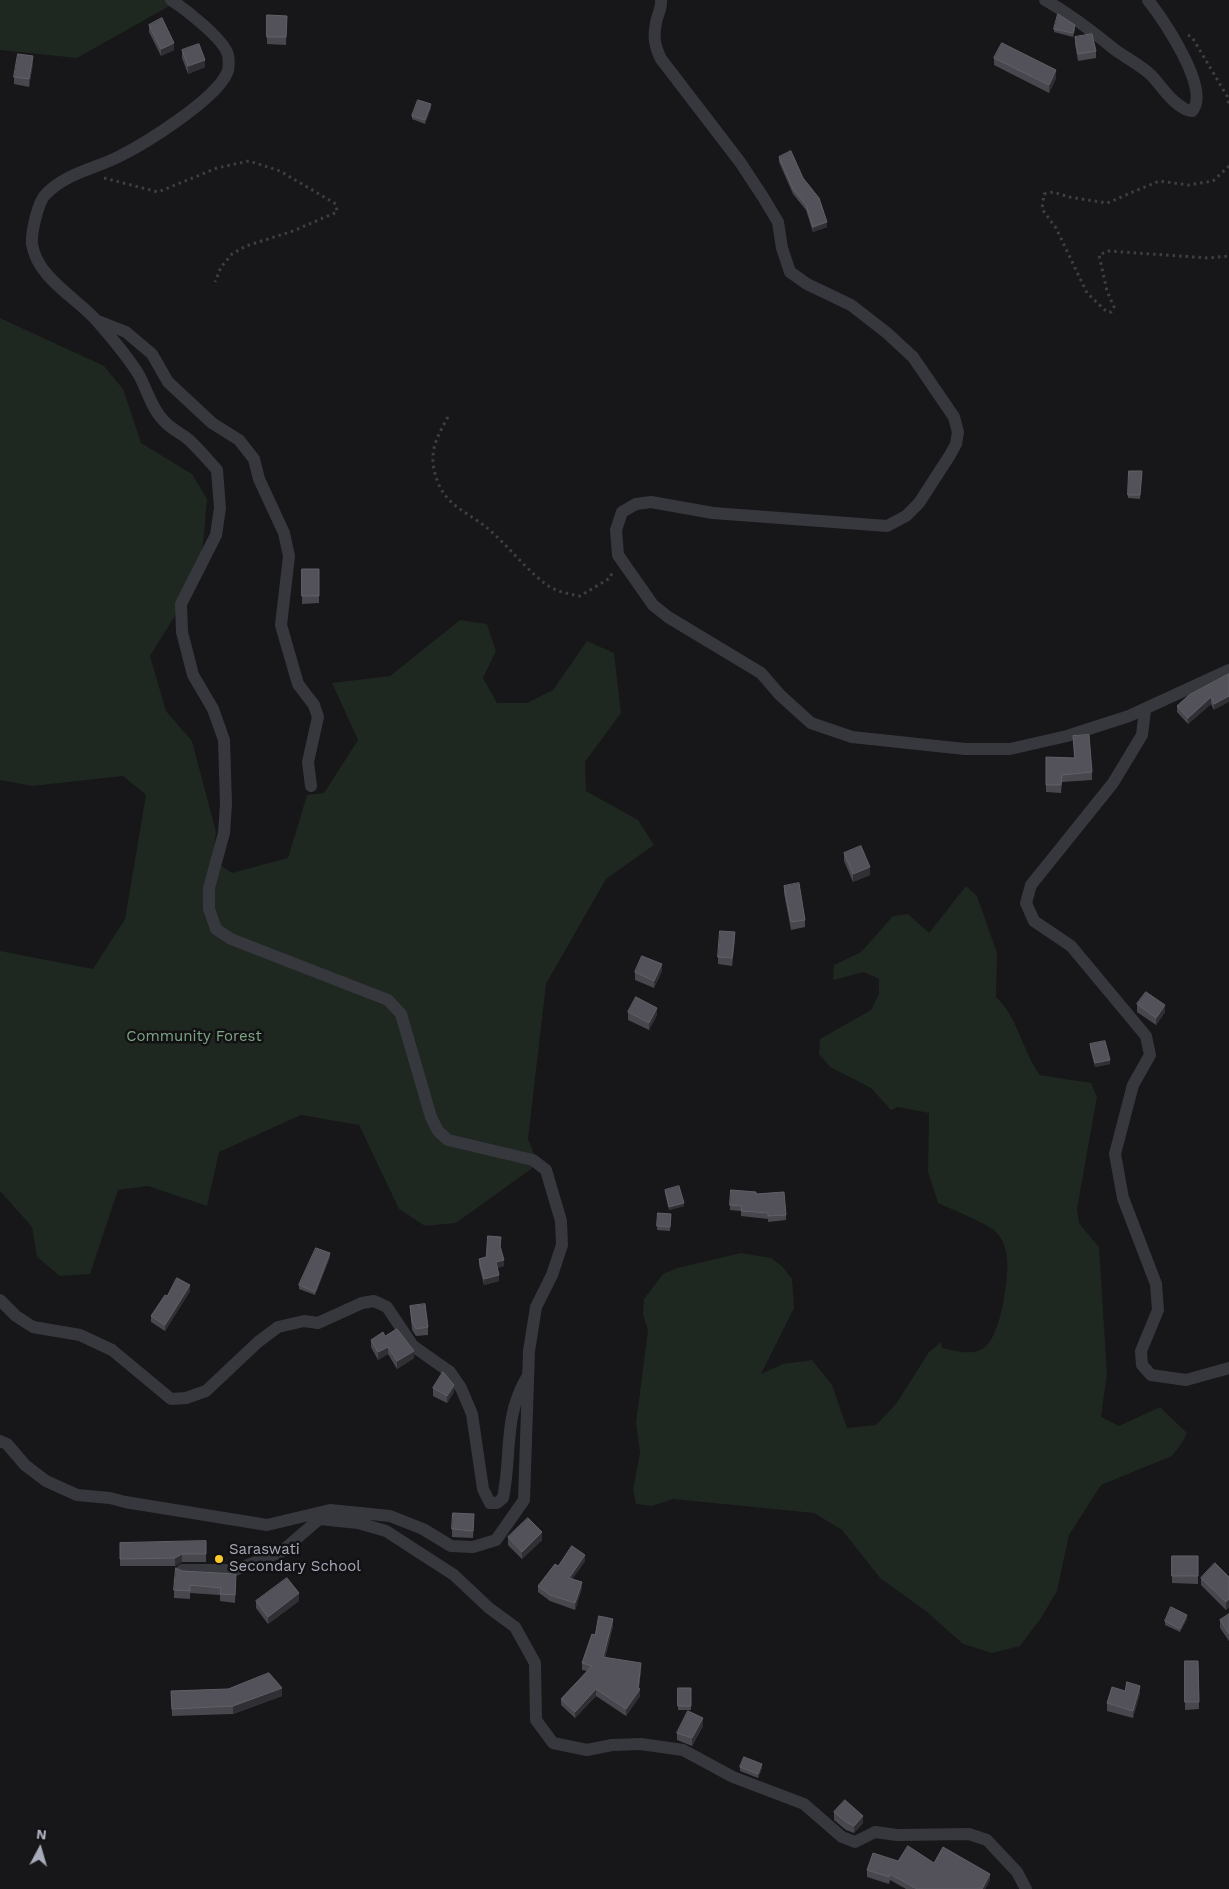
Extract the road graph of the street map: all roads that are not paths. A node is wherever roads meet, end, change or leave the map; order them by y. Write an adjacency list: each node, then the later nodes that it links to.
1 (171, 0): 5 (street)
2 (661, 0): 7 (street)
3 (1045, 0): 4 (street)
4 (1148, 0)
5 (96, 320): 8 (street); 11 (street)
6 (1229, 670): 7 (street)
7 (1145, 710): 10 (street)
8 (311, 786)
9 (0, 1300): 11 (street)
10 (1229, 1368)
11 (528, 1375): 13 (street)
12 (0, 1441): 13 (street)
13 (330, 1510): 14 (street)
14 (320, 1519): 15 (street); 16 (street)
15 (182, 1570)
16 (1026, 1889)

